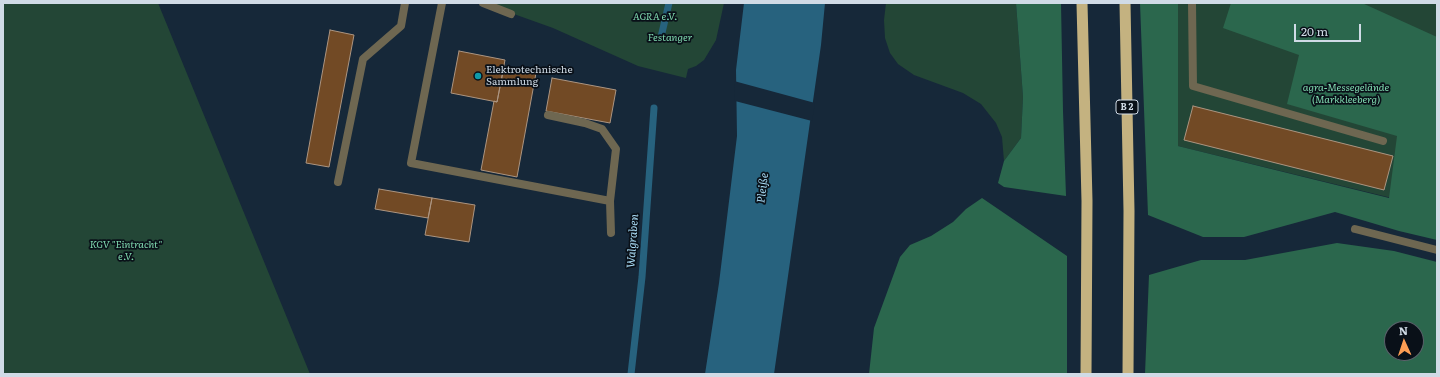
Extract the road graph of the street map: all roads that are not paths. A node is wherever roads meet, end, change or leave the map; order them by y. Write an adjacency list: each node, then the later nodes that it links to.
1 (405, 3): 10 (lane)
2 (442, 3): 11 (lane)
3 (483, 3): 7 (lane)
4 (1082, 3): 15 (highway)
5 (1125, 3): 16 (highway, B 2)
6 (1192, 3): 9 (lane)
7 (510, 14)
8 (548, 116): 11 (lane)
9 (1383, 141)
10 (338, 182)
11 (610, 201): 13 (lane)
12 (1355, 229): 14 (lane)
13 (611, 233)
14 (1437, 250)
15 (1086, 374)
16 (1128, 374)

